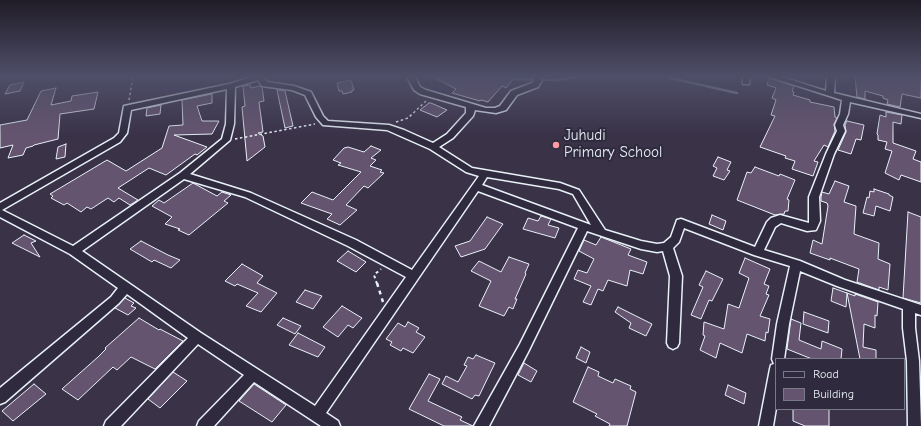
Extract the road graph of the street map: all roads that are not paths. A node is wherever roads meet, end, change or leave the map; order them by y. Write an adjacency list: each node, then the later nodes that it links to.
1 (180, 97): 16 (street)
2 (231, 97): 14 (street)
3 (310, 97): 12 (street)
4 (438, 97): 8 (street)
5 (511, 97): 9 (street)
6 (839, 97): 7 (street)
7 (846, 99): 11 (street); 22 (street)
8 (470, 105): 9 (street); 10 (street)
9 (485, 110): 10 (street)
10 (470, 114): 12 (street)
11 (921, 116)
12 (433, 147): 13 (street)
13 (485, 174): 15 (street); 19 (street)
14 (183, 175): 21 (street); 24 (street)
15 (477, 187): 18 (street); 24 (street)
16 (0, 207)
17 (0, 213): 21 (street)
18 (584, 226): 19 (street); 37 (street)
19 (601, 232): 20 (street)
20 (667, 247): 22 (street); 28 (street)
21 (74, 251): 25 (street)
22 (758, 252): 23 (street)
23 (796, 264): 26 (street); 29 (street)
24 (414, 276): 33 (street)
25 (126, 287): 27 (street); 32 (street)
26 (915, 308): 39 (street)
27 (197, 337): 30 (street); 34 (street)
28 (673, 343)
29 (778, 358)
30 (254, 373): 33 (street); 35 (street)
31 (775, 374): 38 (street)
32 (0, 397)
33 (317, 415): 36 (street)
34 (111, 426)
35 (204, 426)
36 (333, 426)
37 (481, 426)
38 (766, 426)
39 (915, 426)

